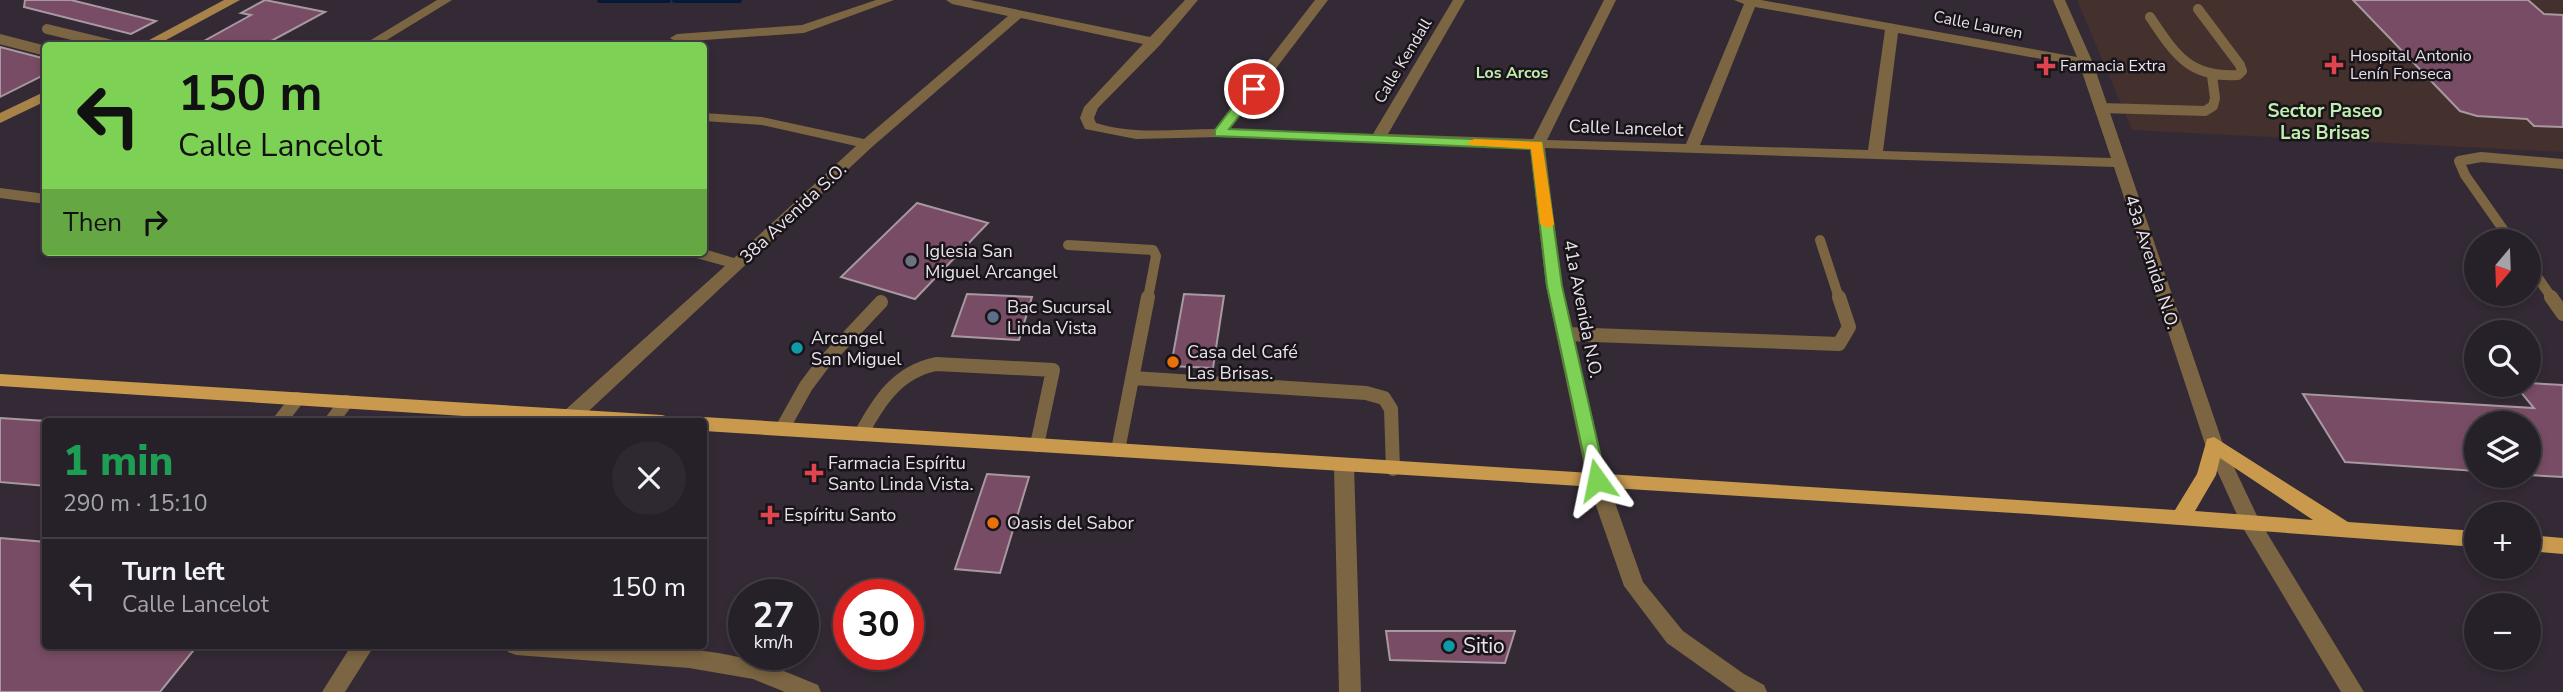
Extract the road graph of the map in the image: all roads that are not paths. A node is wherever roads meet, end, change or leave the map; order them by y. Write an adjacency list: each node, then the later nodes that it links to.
1 (234, 0): 19 (main road)
2 (446, 0): 20 (street)
3 (888, 0): 16 (street)
4 (952, 0): 12 (street)
5 (1192, 0): 21 (street)
6 (1322, 0): 29 (street)
7 (1460, 0): 30 (street, Calle Kendall)
8 (1610, 0): 32 (street)
9 (2059, 0): 23 (street, 43a Avenida N.O.)
10 (1745, 1): 14 (street, Calle Lauren); 33 (street)
11 (2198, 9): 24 (lane)
12 (1019, 13): 21 (street); 31 (street, 38a Avenida S.O.)
13 (2150, 17): 24 (lane)
14 (1892, 27): 23 (street, Calle Lauren); 34 (street)
15 (47, 29): 18 (lane)
16 (677, 38)
17 (0, 39): 22 (lane)
18 (101, 42)
19 (152, 42)
20 (374, 42)
21 (1155, 42): 29 (street, Calle Lancelot)
22 (42, 50)
23 (2086, 64): 26 (street, 43a Avenida N.O.)
24 (2212, 76): 26 (lane)
25 (42, 97): 28 (main road)
26 (2101, 108): 35 (street, 43a Avenida N.O.)
27 (707, 117): 31 (street)
28 (0, 119)
29 (1219, 133): 30 (street, Calle Lancelot)
30 (1377, 139): 32 (street, Calle Lancelot)
31 (867, 144): 43 (street, 38a Avenida S.O.)
32 (1537, 145): 33 (street, Calle Lancelot); 47 (street, 41a Avenida N.O.)
33 (1691, 149): 34 (street, Calle Lancelot)
34 (1875, 155): 35 (street, Calle Lancelot)
35 (2120, 163): 60 (street, 43a Avenida N.O.)
36 (2563, 164): 39 (lane)
37 (0, 193): 38 (street)
38 (42, 199)
39 (2503, 229)
40 (1820, 240): 47 (lane)
41 (1068, 245): 48 (lane)
42 (707, 255): 43 (street)
43 (738, 264): 52 (street, 38a Avenida S.O.)
44 (2541, 282): 46 (lane)
45 (881, 302): 58 (lane)
46 (2563, 314)
47 (1565, 334): 65 (street, 41a Avenida N.O.)
48 (1133, 378): 62 (lane); 64 (lane)
49 (0, 380): 50 (main road)
50 (297, 399): 51 (main road); 54 (lane)
51 (346, 402): 53 (main road); 55 (lane)
52 (571, 416): 53 (main road); 56 (main road)
53 (511, 417)
54 (282, 418)
55 (334, 418)
56 (601, 418)
57 (707, 424): 58 (main road)
58 (782, 429): 59 (main road)
59 (861, 434): 61 (main road); 61 (lane)
60 (2214, 444): 66 (main road); 67 (street, 43a Avenida N.O.); 68 (main road)
61 (1037, 445): 62 (main road)
62 (1118, 450): 63 (main road)
63 (1344, 466): 64 (main road); 76 (street)
64 (1393, 468): 65 (main road)
65 (1597, 480): 66 (main road); 77 (street, 41a Avenida N.O.)
66 (2181, 517): 67 (main road)
67 (2250, 523): 68 (main road); 78 (street, 43a Avenida N.O.)
68 (2344, 530): 69 (main road)
69 (2464, 538)
70 (2541, 544): 71 (main road)
71 (2563, 545)
72 (361, 649): 74 (street)
73 (556, 649): 75 (street)
74 (333, 692)
75 (810, 692)
76 (1350, 692)
77 (1756, 692)
78 (2353, 692)

